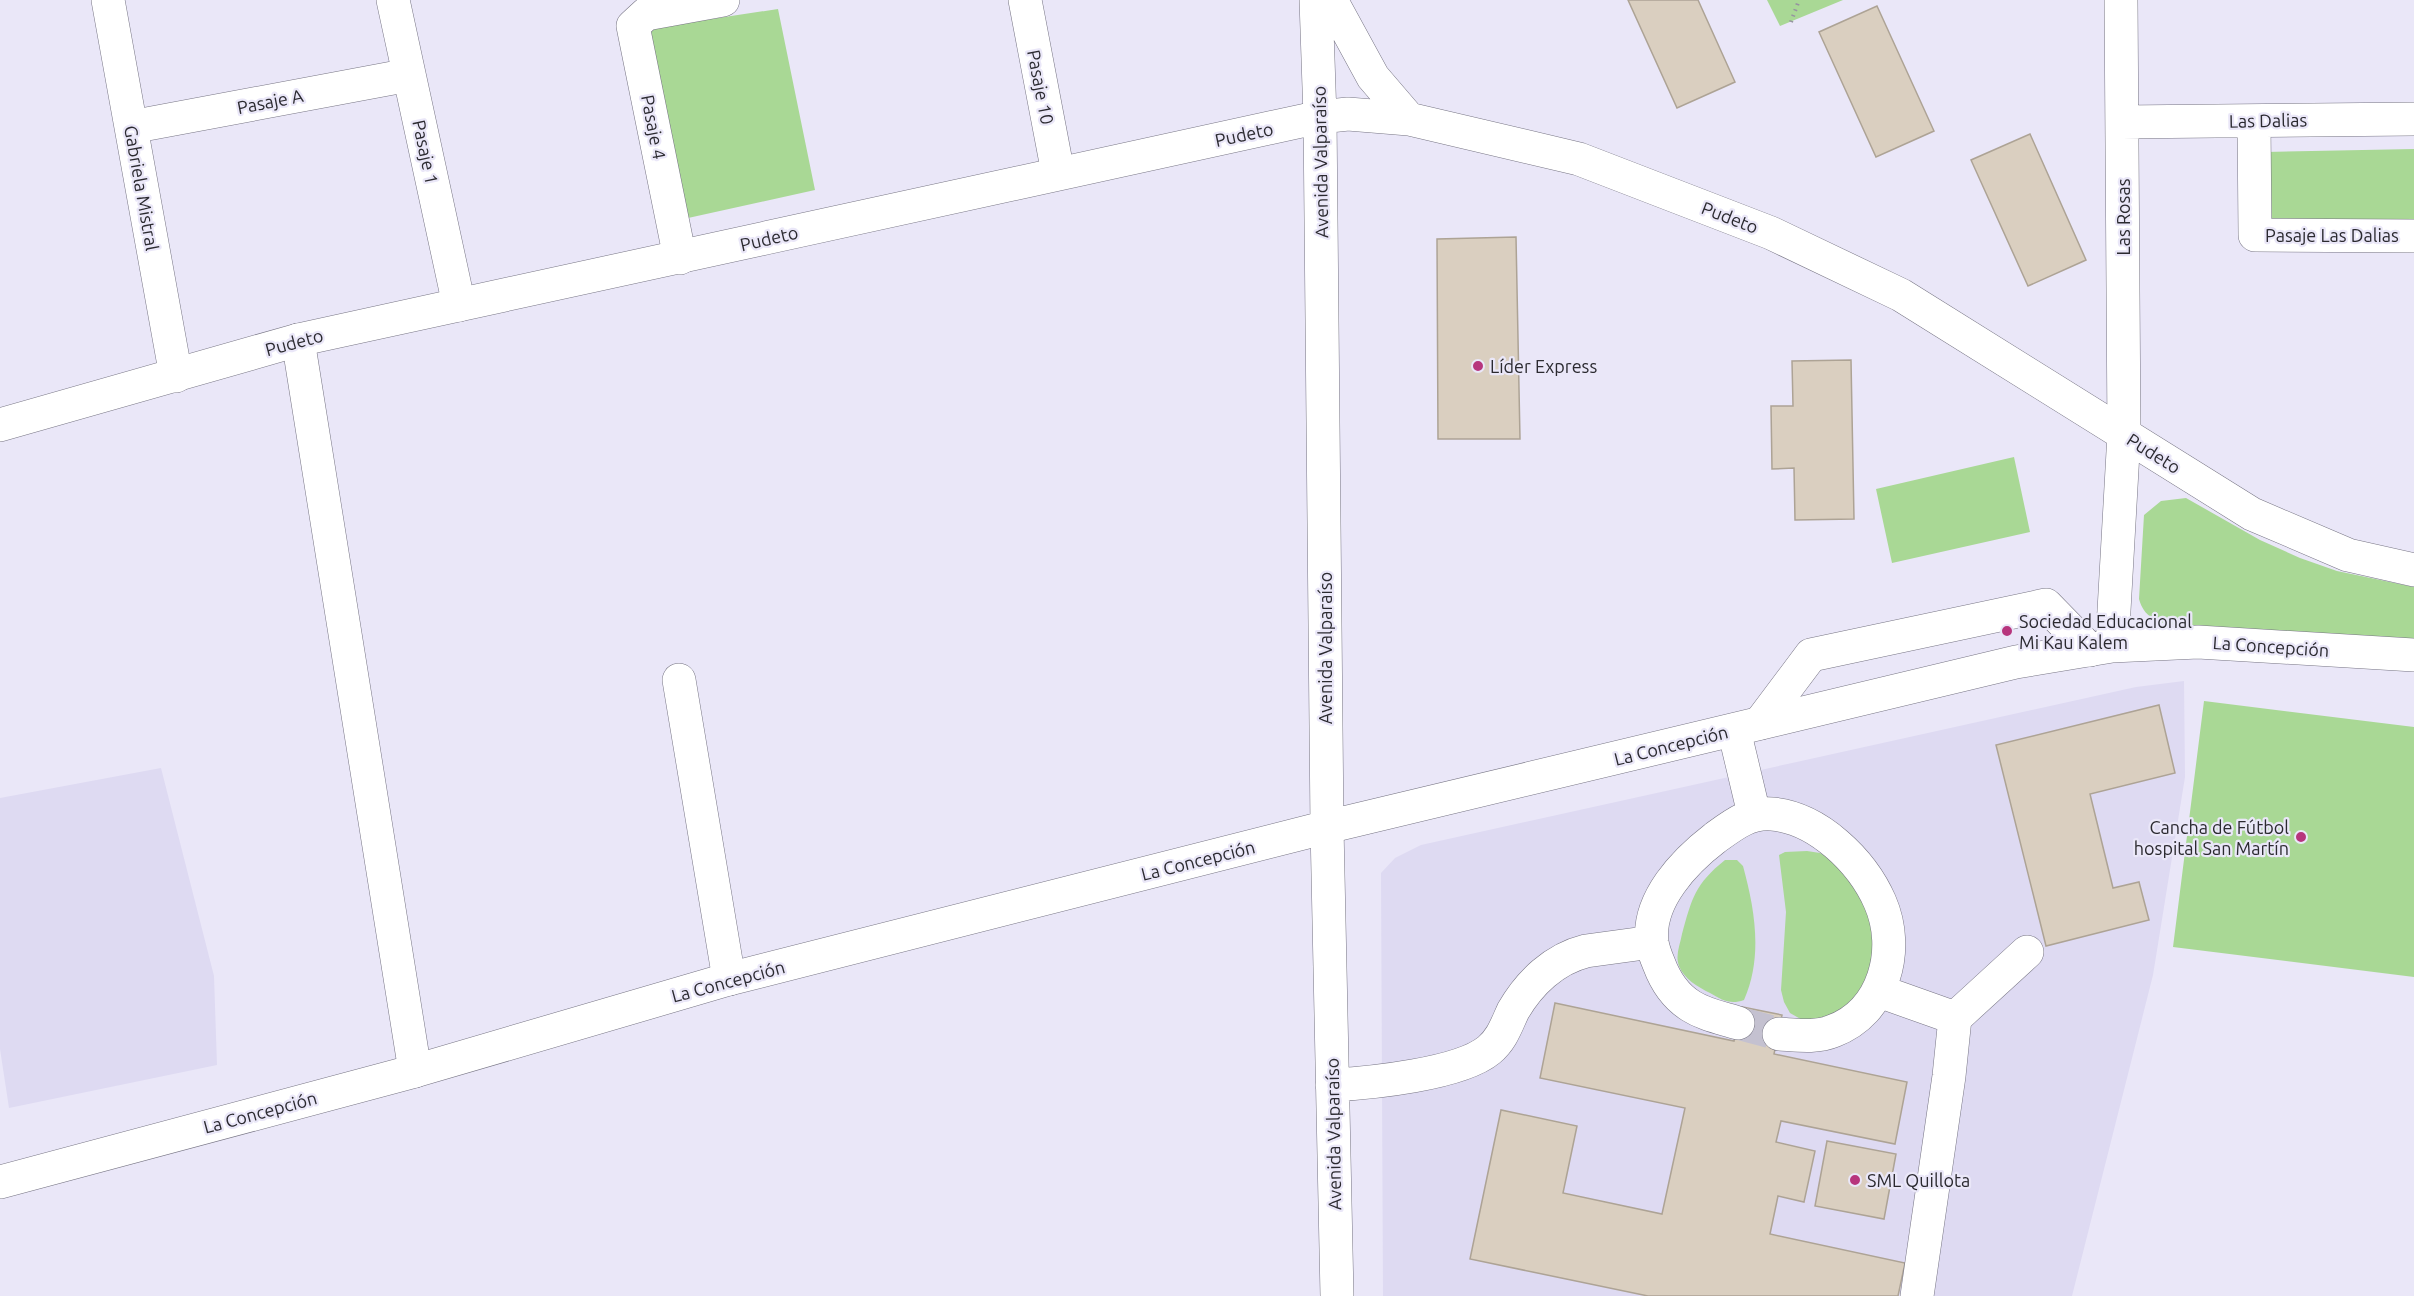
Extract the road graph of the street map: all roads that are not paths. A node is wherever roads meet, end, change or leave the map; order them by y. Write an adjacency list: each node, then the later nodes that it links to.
1 (108, 0): 15 (main road, Gabriela Mistral)
2 (393, 0): 9 (main road, Pasaje 1)
3 (723, 0): 8 (main road)
4 (1025, 0): 16 (main road, Pasaje 10)
5 (1316, 0): 10 (main road, Avenida Valparaíso)
6 (1331, 0): 11 (main road)
7 (2121, 0): 14 (main road, Las Rosas)
8 (644, 7): 18 (main road, Pasaje 4)
9 (409, 75): 15 (main road, Pasaje A); 19 (main road, Pasaje 1)
10 (1320, 117): 11 (main road, Pudeto); 16 (main road, Pudeto); 30 (main road, Avenida Valparaíso)
11 (1409, 119): 23 (main road, Pudeto)
12 (2414, 119): 13 (main road, Las Dalias)
13 (2254, 121): 14 (main road, Las Dalias); 17 (main road, Pasaje Las Dalias)
14 (2122, 122): 23 (main road, Las Rosas)
15 (132, 128): 21 (main road, Gabriela Mistral)
16 (1058, 174): 18 (main road, Pudeto)
17 (2414, 236)
18 (680, 258): 19 (main road, Pudeto)
19 (459, 305): 20 (main road, Pudeto)
20 (298, 340): 21 (main road, Pudeto); 38 (main road)
21 (176, 376): 22 (main road, Pudeto)
22 (0, 425)
23 (2124, 434): 24 (main road, Pudeto); 25 (main road, Las Rosas)
24 (2414, 570)
25 (2101, 648): 26 (main road, La Concepción); 28 (main road, La Concepción); 28 (main road)
26 (2414, 655)
27 (679, 680): 33 (main road)
28 (1747, 726): 29 (main road); 30 (main road, La Concepción)
29 (1754, 814): 31 (main road); 34 (main road)
30 (1327, 827): 33 (main road, La Concepción); 39 (main road, Avenida Valparaíso)
31 (1652, 942): 36 (main road); 39 (main road)
32 (2027, 952): 35 (main road)
33 (729, 979): 38 (main road, La Concepción)
34 (1879, 991): 35 (main road); 37 (main road)
35 (1955, 1018): 42 (main road)
36 (1738, 1023)
37 (1779, 1034)
38 (415, 1071): 40 (main road, La Concepción)
39 (1332, 1085): 41 (main road, Avenida Valparaíso)
40 (0, 1182)
41 (1336, 1296)
42 (1917, 1296)

